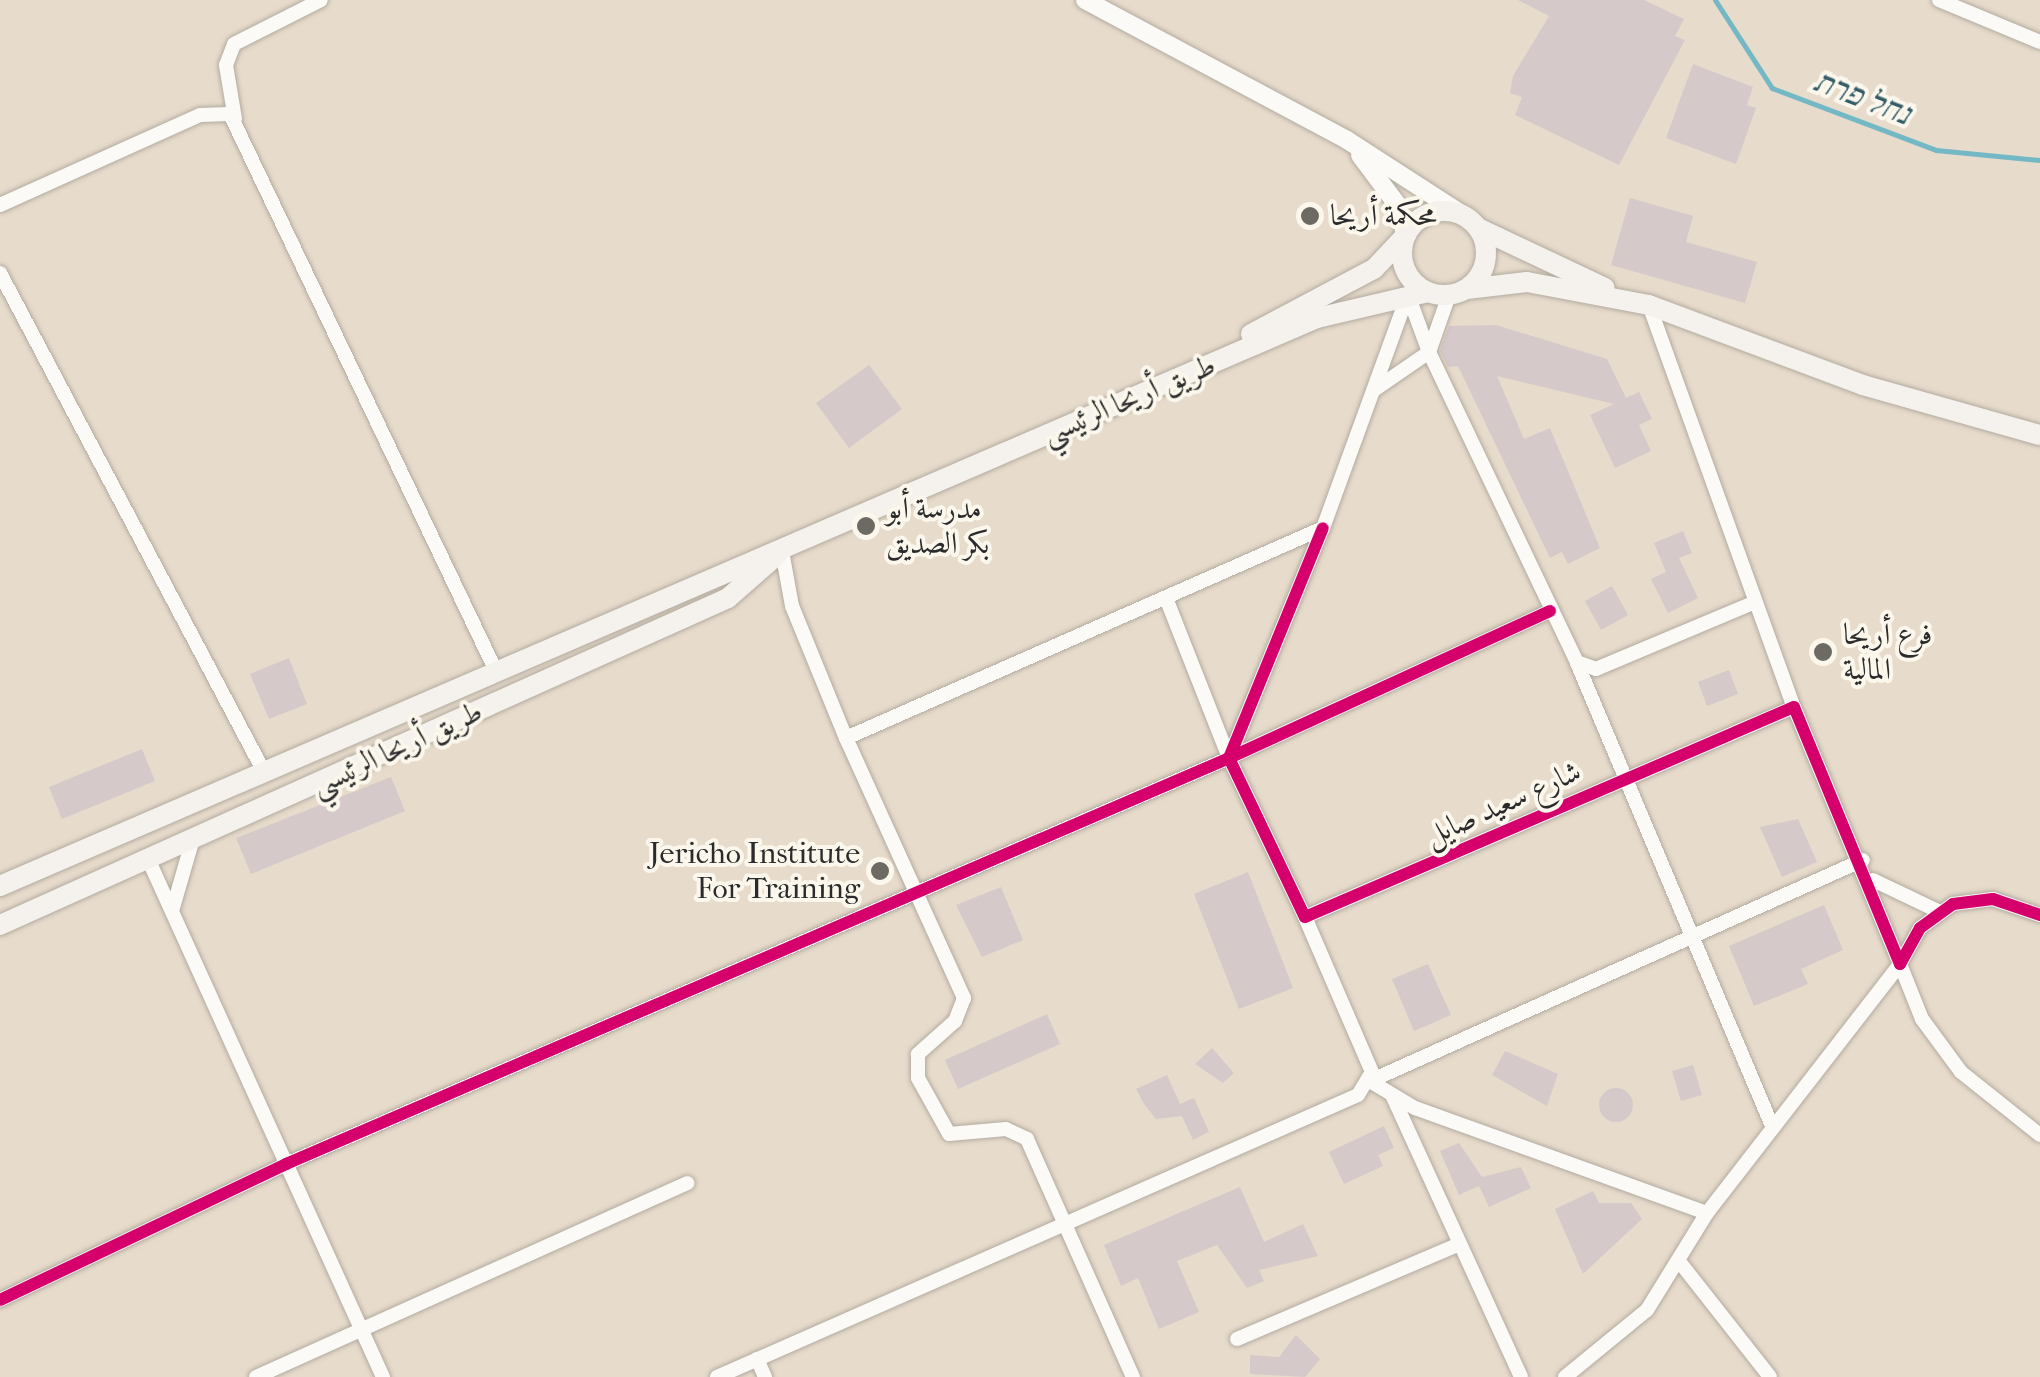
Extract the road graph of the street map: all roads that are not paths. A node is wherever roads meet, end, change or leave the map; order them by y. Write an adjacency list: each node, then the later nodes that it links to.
1 (320, 0): 5 (street)
2 (1085, 0): 6 (street)
3 (1939, 0): 4 (street)
4 (2040, 42)
5 (235, 119): 7 (street); 23 (street)
6 (1347, 140): 8 (street); 9 (street)
7 (0, 205)
8 (1471, 222): 9 (main road); 11 (main road); 12 (main road)
9 (1406, 236): 11 (main road); 14 (main road)
10 (0, 274): 27 (street)
11 (1438, 293): 12 (main road, طريق أريحا الرئيسي); 13 (street); 13 (street); 14 (main road, طريق أريحا الرئيسي); 15 (street)
12 (1649, 305): 16 (main road, طريق أريحا الرئيسي); 20 (street)
13 (1430, 352): 15 (street); 21 (street)
14 (1154, 389): 18 (main road, طريق أريحا الرئيسي)
15 (1372, 393): 17 (street)
16 (2040, 435)
17 (1323, 528): 19 (street); 26 (street)
18 (782, 551): 23 (main road, طريق أريحا الرئيسي); 25 (street); 29 (main road, طريق أريحا الرئيسي)
19 (1166, 598): 25 (street); 26 (street)
20 (1751, 604): 22 (street); 24 (street)
21 (1550, 611): 22 (street); 26 (street)
22 (1577, 662): 28 (street)
23 (494, 667): 27 (main road, طريق أريحا الرئيسي)
24 (1794, 707): 28 (street, شارع سعيد صايل); 30 (street)
25 (846, 738): 34 (street)
26 (1229, 758): 34 (street); 38 (street)
27 (262, 768): 33 (main road, طريق أريحا الرئيسي)
28 (1626, 774): 38 (street, شارع سعيد صايل); 40 (street)
29 (192, 842): 31 (main road, طريق أريحا الرئيسي); 35 (street)
30 (1862, 860): 32 (street); 40 (street)
31 (149, 861): 35 (street); 39 (main road, طريق أريحا الرئيسي)
32 (1870, 878): 36 (street); 41 (street)
33 (0, 886)
34 (920, 894): 46 (street); 49 (street)
35 (172, 911): 46 (street)
36 (1938, 911): 37 (street); 41 (street)
37 (2040, 915)
38 (1305, 917): 42 (street)
39 (0, 925)
40 (1688, 940): 42 (street); 44 (street)
41 (1900, 964): 44 (street); 45 (street)
42 (1370, 1081): 43 (street); 49 (street)
43 (1392, 1094): 48 (street); 50 (street)
44 (1772, 1126): 48 (street)
45 (2040, 1136)
46 (286, 1164): 52 (street); 53 (street)
47 (687, 1183): 53 (street)
48 (1707, 1213): 51 (street)
49 (1066, 1223): 55 (street); 60 (street)
50 (1460, 1244): 54 (street); 61 (street)
51 (1682, 1265): 62 (street); 63 (street)
52 (0, 1300)
53 (361, 1329): 56 (street); 57 (street)
54 (1237, 1339)
55 (757, 1359): 58 (street); 59 (street)
56 (256, 1377)
57 (383, 1377)
58 (717, 1377)
59 (765, 1377)
60 (1132, 1377)
61 (1520, 1377)
62 (1564, 1377)
63 (1770, 1377)

